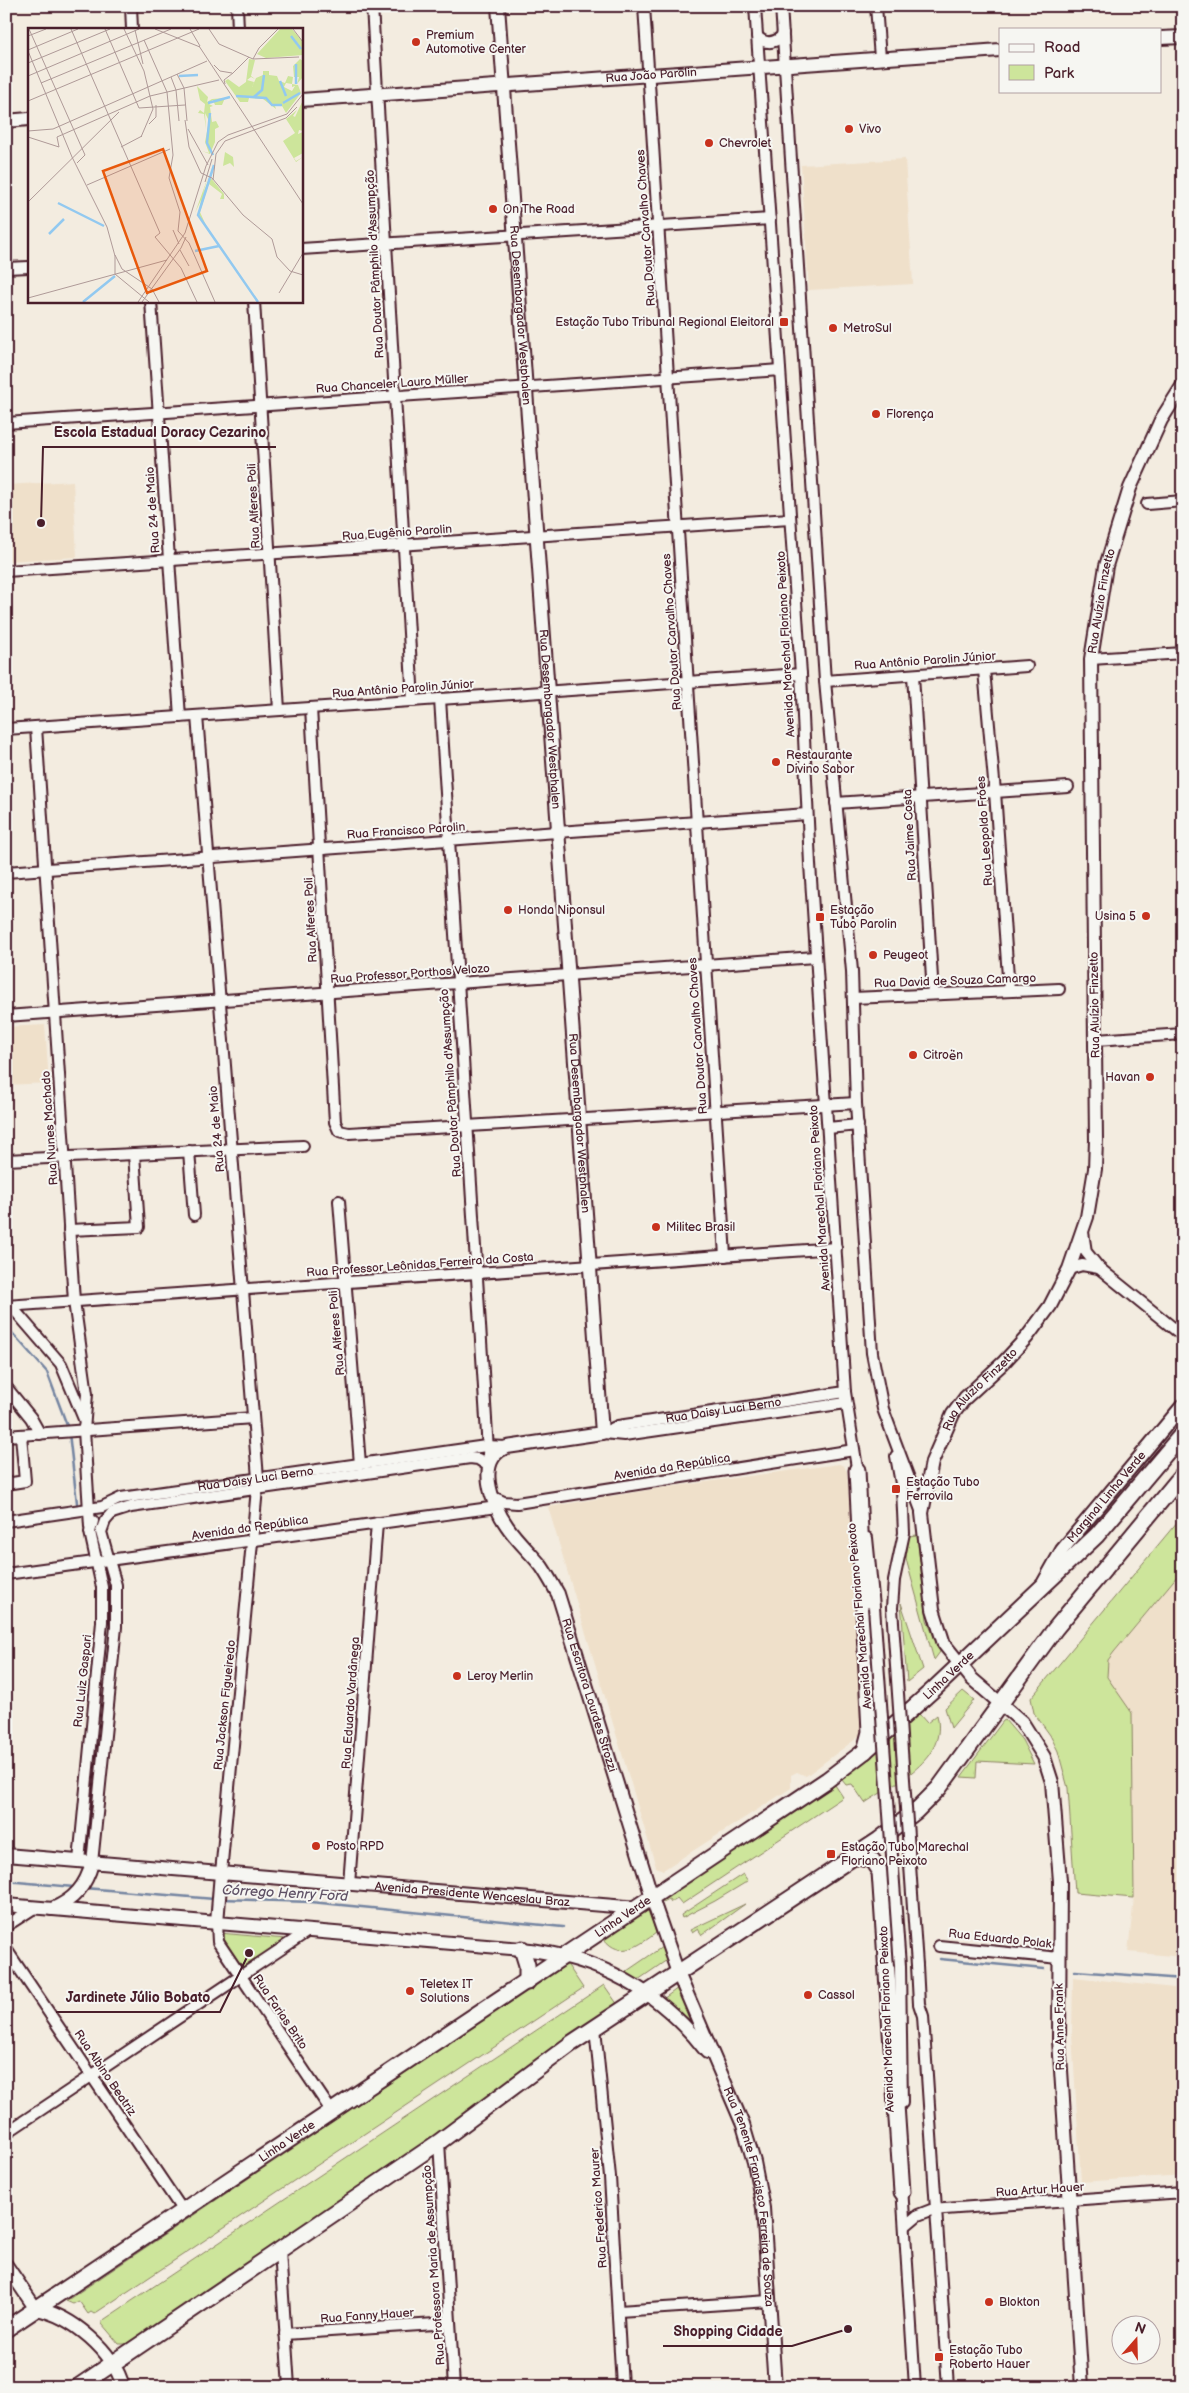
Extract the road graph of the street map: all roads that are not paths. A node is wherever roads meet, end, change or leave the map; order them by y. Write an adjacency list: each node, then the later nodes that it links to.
1 (130, 6): 9 (street)
2 (237, 6): 10 (street)
3 (372, 6): 21 (street, Rua Doutor Pâmphilo d'Assumpção)
4 (498, 6): 20 (main road, Rua Desembargador Westphalen)
5 (644, 6): 19 (street, Rua Doutor Carvalho Chaves)
6 (755, 6): 12 (street, Avenida Marechal Floriano Peixoto)
7 (781, 6): 11 (street)
8 (876, 6): 16 (street)
9 (132, 28)
10 (238, 28)
11 (783, 33): 12 (street); 17 (street)
12 (757, 36): 18 (street, Avenida Marechal Floriano Peixoto)
13 (1183, 36): 14 (main road)
14 (1162, 38)
15 (999, 50): 16 (main road, Rua João Parolin)
16 (880, 58): 17 (main road, Rua João Parolin)
17 (785, 65): 18 (main road, Rua João Parolin); 58 (street)
18 (759, 67): 19 (main road, Rua João Parolin); 25 (street, Avenida Marechal Floriano Peixoto)
19 (649, 75): 20 (main road, Rua João Parolin); 26 (street, Rua Doutor Carvalho Chaves)
20 (504, 85): 21 (main road, Rua João Parolin); 27 (main road, Rua Desembargador Westphalen)
21 (378, 94): 22 (main road, Rua João Parolin); 28 (street, Rua Doutor Pâmphilo d'Assumpção)
22 (302, 100)
23 (28, 119): 24 (main road)
24 (6, 121)
25 (770, 219): 26 (street); 34 (street, Avenida Marechal Floriano Peixoto)
26 (659, 226): 27 (street); 35 (street, Rua Doutor Carvalho Chaves)
27 (515, 235): 28 (street); 37 (main road, Rua Desembargador Westphalen)
28 (386, 244): 29 (street); 38 (street, Rua Doutor Pâmphilo d'Assumpção)
29 (302, 249)
30 (28, 266): 31 (street)
31 (6, 268)
32 (151, 302): 40 (street, Rua 24 de Maio)
33 (254, 302): 39 (street, Rua Alferes Poli)
34 (780, 370): 35 (street, Rua Chanceler Lauro Müller); 44 (street, Avenida Marechal Floriano Peixoto)
35 (668, 378): 37 (street, Rua Chanceler Lauro Müller); 45 (street, Rua Doutor Carvalho Chaves)
36 (1183, 385): 52 (main road, Rua Aluízio Finzetto)
37 (526, 388): 38 (street, Rua Chanceler Lauro Müller); 46 (main road, Rua Desembargador Westphalen)
38 (395, 396): 39 (street, Rua Chanceler Lauro Müller); 47 (street, Rua Doutor Pâmphilo d'Assumpção)
39 (260, 406): 40 (street, Rua Chanceler Lauro Müller); 48 (street, Rua Alferes Poli)
40 (159, 413): 41 (street, Rua Chanceler Lauro Müller); 49 (street, Rua 24 de Maio)
41 (6, 424)
42 (1183, 501): 43 (street)
43 (1147, 504)
44 (790, 519): 45 (street, Rua Eugênio Parolin); 55 (street, Avenida Marechal Floriano Peixoto)
45 (678, 526): 46 (street, Rua Eugênio Parolin); 57 (street, Rua Doutor Carvalho Chaves)
46 (537, 536): 47 (street, Rua Eugênio Parolin); 59 (main road, Rua Desembargador Westphalen)
47 (404, 545): 48 (street, Rua Eugênio Parolin); 61 (street, Rua Doutor Pâmphilo d'Assumpção)
48 (269, 554): 49 (street, Rua Eugênio Parolin); 63 (street, Rua Alferes Poli)
49 (169, 560): 50 (street, Rua Eugênio Parolin); 65 (street, Rua 24 de Maio)
50 (6, 571)
51 (1183, 653): 52 (street)
52 (1090, 659): 93 (main road, Rua Aluízio Finzetto)
53 (1027, 666): 54 (street, Rua Antônio Parolin Júnior)
54 (984, 670): 56 (street, Rua Antônio Parolin Júnior); 69 (street, Rua Leopoldo Fróes)
55 (801, 674): 57 (street, Rua Antônio Parolin Júnior); 72 (street, Avenida Marechal Floriano Peixoto)
56 (913, 675): 58 (street, Rua Antônio Parolin Júnior); 70 (street, Rua Jaime Costa)
57 (688, 682): 59 (street, Rua Antônio Parolin Júnior); 73 (street, Rua Doutor Carvalho Chaves)
58 (825, 682): 71 (street)
59 (548, 691): 60 (street, Rua Antônio Parolin Júnior); 74 (main road, Rua Desembargador Westphalen)
60 (440, 699): 61 (street, Rua Antônio Parolin Júnior); 75 (street, Rua Doutor Pâmphilo d'Assumpção)
61 (413, 700): 62 (street, Rua Antônio Parolin Júnior)
62 (311, 708): 63 (street, Rua Antônio Parolin Júnior); 76 (street, Rua Alferes Poli)
63 (279, 710): 64 (street, Rua Antônio Parolin Júnior)
64 (196, 716): 65 (street, Rua Antônio Parolin Júnior); 77 (street, Rua 24 de Maio)
65 (180, 717): 66 (street, Rua Antônio Parolin Júnior)
66 (36, 727): 67 (street, Rua Antônio Parolin Júnior); 78 (street, Rua Nunes Machado)
67 (6, 729)
68 (1068, 787): 69 (street)
69 (996, 792): 70 (street); 85 (street, Rua Leopoldo Fróes)
70 (921, 797): 71 (street); 87 (street, Rua Jaime Costa)
71 (836, 802): 88 (street)
72 (807, 814): 73 (street, Rua Francisco Parolin); 80 (street, Avenida Marechal Floriano Peixoto)
73 (697, 822): 74 (street, Rua Francisco Parolin); 81 (street, Rua Doutor Carvalho Chaves)
74 (558, 832): 75 (street, Rua Francisco Parolin); 82 (main road, Rua Desembargador Westphalen)
75 (449, 840): 76 (street, Rua Francisco Parolin); 83 (street, Rua Doutor Pâmphilo d'Assumpção)
76 (320, 850): 77 (street, Rua Francisco Parolin); 86 (street, Rua Alferes Poli)
77 (208, 858): 78 (street, Rua Francisco Parolin); 89 (street, Rua 24 de Maio)
78 (46, 869): 79 (street, Rua Francisco Parolin); 90 (street, Rua Nunes Machado)
79 (6, 872)
80 (816, 957): 81 (street, Rua Professor Porthos Velozo); 95 (street, Avenida Marechal Floriano Peixoto)
81 (706, 965): 82 (street, Rua Professor Porthos Velozo); 96 (street, Rua Doutor Carvalho Chaves)
82 (569, 975): 83 (street, Rua Professor Porthos Velozo); 97 (main road, Rua Desembargador Westphalen)
83 (458, 983): 86 (street, Rua Professor Porthos Velozo); 99 (street, Rua Doutor Pâmphilo d'Assumpção)
84 (1059, 989): 85 (street, Rua David de Souza Camargo)
85 (1009, 991): 87 (street, Rua David de Souza Camargo)
86 (328, 992): 89 (street, Rua Professor Porthos Velozo); 99 (street, Rua Alferes Poli)
87 (933, 994): 88 (street, Rua David de Souza Camargo)
88 (853, 998): 94 (street)
89 (220, 1000): 90 (street, Rua Professor Porthos Velozo); 102 (street, Rua 24 de Maio)
90 (55, 1012): 91 (street, Rua Professor Porthos Velozo); 105 (street, Rua Nunes Machado)
91 (6, 1016)
92 (1183, 1034): 93 (street)
93 (1096, 1040): 110 (main road, Rua Aluízio Finzetto)
94 (856, 1103): 95 (street); 98 (street)
95 (827, 1105): 96 (street); 100 (street, Avenida Marechal Floriano Peixoto)
96 (716, 1111): 97 (street); 112 (street, Rua Doutor Carvalho Chaves)
97 (579, 1119): 99 (street); 113 (main road, Rua Desembargador Westphalen)
98 (858, 1125): 100 (street); 133 (street)
99 (467, 1126): 116 (street, Rua Doutor Pâmphilo d'Assumpção)
100 (828, 1128): 111 (street, Avenida Marechal Floriano Peixoto)
101 (303, 1146): 102 (street)
102 (232, 1149): 103 (street); 118 (street, Rua 24 de Maio)
103 (189, 1151): 104 (street); 108 (street)
104 (134, 1154): 105 (street); 109 (street)
105 (64, 1158): 106 (street); 109 (street, Rua Nunes Machado)
106 (6, 1160)
107 (339, 1201): 117 (street, Rua Alferes Poli)
108 (194, 1215)
109 (69, 1230): 119 (street, Rua Nunes Machado)
110 (1083, 1232): 114 (street); 115 (main road, Rua Aluízio Finzetto)
111 (836, 1248): 112 (street, Rua Professor Leônidas Ferreira da Costa); 123 (street, Avenida Marechal Floriano Peixoto)
112 (725, 1256): 113 (street, Rua Professor Leônidas Ferreira da Costa)
113 (590, 1265): 116 (street, Rua Professor Leônidas Ferreira da Costa); 128 (main road, Rua Desembargador Westphalen)
114 (1098, 1268): 115 (street); 121 (street)
115 (1069, 1269): 146 (main road, Rua Aluízio Finzetto)
116 (476, 1273): 117 (street, Rua Professor Leônidas Ferreira da Costa); 134 (street, Rua Doutor Pâmphilo d'Assumpção)
117 (346, 1282): 118 (street, Rua Professor Leônidas Ferreira da Costa); 137 (street, Rua Alferes Poli)
118 (243, 1290): 119 (street, Rua Professor Leônidas Ferreira da Costa); 125 (street, Rua 24 de Maio)
119 (74, 1301): 120 (street, Rua Professor Leônidas Ferreira da Costa); 126 (street, Rua Nunes Machado)
120 (8, 1306): 126 (street)
121 (1183, 1336)
122 (6, 1388): 129 (street)
123 (846, 1397): 128 (street, Rua Daisy Luci Berno); 136 (street, Avenida Marechal Floriano Peixoto)
124 (1183, 1405): 154 (main road, Marginal Linha Verde)
125 (253, 1418): 127 (street); 141 (street, Rua 24 de Maio)
126 (84, 1419): 127 (street, Rua Nunes Machado)
127 (74, 1431): 129 (street); 145 (street, Rua Nunes Machado)
128 (602, 1433): 135 (main road, Rua Daisy Luci Berno)
129 (40, 1434): 131 (street)
130 (1183, 1434): 154 (highway, Linha Verde)
131 (21, 1435): 132 (street); 142 (street)
132 (6, 1436)
133 (892, 1436): 146 (street); 194 (street, bridge)
134 (486, 1446): 135 (street, Rua Daisy Luci Berno); 137 (street, Rua Daisy Luci Berno); 138 (street, Rua Doutor Pâmphilo d'Assumpção)
135 (507, 1446): 138 (main road)
136 (854, 1450): 139 (street, Avenida Marechal Floriano Peixoto); 143 (street, Avenida da República)
137 (360, 1464): 141 (street, Rua Daisy Luci Berno)
138 (489, 1466): 141 (street, Rua Daisy Luci Berno); 143 (main road, Rua Escritora Lourdes Strozzi)
139 (857, 1470): 158 (highway); 183 (street, Avenida Marechal Floriano Peixoto, bridge)
140 (1183, 1474): 157 (highway)
141 (258, 1483): 144 (street, Rua Daisy Luci Berno); 150 (street, Rua 24 de Maio); 151 (street, Rua Daisy Luci Berno)
142 (6, 1484)
143 (495, 1502): 148 (street, Avenida da República); 165 (main road, Rua Escritora Lourdes Strozzi)
144 (102, 1507): 145 (street, Rua Daisy Luci Berno); 149 (street)
145 (89, 1509): 147 (street, Rua Daisy Luci Berno); 149 (street, Rua Nunes Machado)
146 (922, 1513): 155 (main road, Rua Aluízio Finzetto)
147 (6, 1521)
148 (377, 1523): 150 (street, Avenida da República); 164 (street, Rua Eduardo Vardânega)
149 (90, 1527): 152 (street, Rua Luiz Gaspari)
150 (253, 1540): 151 (street, Avenida da República); 163 (street, Rua Jackson Figueiredo)
151 (108, 1559): 152 (street, Avenida da República); 162 (street)
152 (96, 1561): 153 (street, Avenida da República); 161 (street, Rua Luiz Gaspari)
153 (6, 1574)
154 (1038, 1593): 155 (highway, Linha Verde)
155 (959, 1665): 156 (main road, Rua Aluízio Finzetto); 158 (highway, Linha Verde)
156 (986, 1692): 157 (main road, Rua Anne Frank)
157 (1000, 1703): 160 (highway); 178 (main road, Rua Anne Frank)
158 (866, 1751): 165 (highway, Linha Verde)
159 (6, 1855): 161 (main road, Avenida Presidente Wenceslau Braz)
160 (853, 1856): 179 (highway); 184 (highway)
161 (78, 1861): 162 (main road, Avenida Presidente Wenceslau Braz)
162 (92, 1865): 163 (main road, Avenida Presidente Wenceslau Braz); 167 (main road)
163 (221, 1878): 164 (main road, Avenida Presidente Wenceslau Braz); 170 (main road)
164 (349, 1884): 169 (main road, Avenida Presidente Wenceslau Braz)
165 (652, 1899): 169 (highway, Linha Verde); 173 (main road, Rua Escritora Lourdes Strozzi)
166 (6, 1905): 168 (main road)
167 (57, 1907): 168 (main road); 170 (main road)
168 (34, 1908): 171 (street)
169 (638, 1908): 177 (highway, Linha Verde)
170 (217, 1919): 172 (main road); 180 (street, Rua Farias Brito)
171 (6, 1926)
172 (308, 1931): 176 (main road); 180 (street)
173 (666, 1937): 179 (main road, Rua Tenente Francisco Ferreira de Souza)
174 (939, 1946): 178 (street, Rua Eduardo Polak)
175 (6, 1949): 187 (street, Rua Albino Beatriz)
176 (522, 1950): 177 (main road); 181 (highway)
177 (566, 1956): 181 (highway, Linha Verde); 182 (main road, Rua Tenente Francisco Ferreira de Souza)
178 (1059, 1958): 193 (main road, Rua Anne Frank)
179 (678, 1973): 182 (highway); 186 (main road, Rua Tenente Francisco Ferreira de Souza)
180 (240, 1976): 187 (street); 188 (street, Rua Farias Brito)
181 (527, 1982): 188 (highway, Linha Verde)
182 (647, 1993): 185 (highway); 186 (main road, Rua Tenente Francisco Ferreira de Souza)
183 (901, 1995): 184 (street); 191 (street, Avenida Marechal Floriano Peixoto)
184 (890, 2021): 191 (highway)
185 (595, 2028): 190 (highway); 201 (street, Rua Frederico Maurer)
186 (719, 2068): 199 (main road, Rua Tenente Francisco Ferreira de Souza)
187 (92, 2076): 189 (street); 195 (street, Rua Albino Beatriz)
188 (332, 2112): 195 (highway, Linha Verde)
189 (6, 2133)
190 (439, 2142): 197 (highway); 202 (street, Rua Professora Maria de Assumpção)
191 (902, 2192): 196 (street, Avenida Marechal Floriano Peixoto)
192 (1183, 2192): 193 (street, Rua Artur Hauer)
193 (1070, 2200): 194 (street, Rua Artur Hauer); 214 (main road, Rua Anne Frank)
194 (936, 2210): 196 (street, Rua Artur Hauer); 213 (street)
195 (184, 2211): 200 (highway, Linha Verde)
196 (905, 2226): 212 (street, Avenida Marechal Floriano Peixoto)
197 (280, 2251): 204 (street); 205 (highway)
198 (6, 2265): 200 (main road)
199 (769, 2301): 201 (street); 211 (main road, Rua Tenente Francisco Ferreira de Souza)
200 (36, 2309): 203 (highway, Linha Verde); 205 (main road)
201 (619, 2311): 210 (street, Rua Frederico Maurer)
202 (450, 2323): 204 (street, Rua Fanny Hauer); 209 (street, Rua Professora Maria de Assumpção)
203 (6, 2329)
204 (285, 2334): 208 (street)
205 (113, 2364): 206 (highway); 207 (main road)
206 (78, 2387)
207 (123, 2387)
208 (289, 2387)
209 (454, 2387)
210 (622, 2387)
211 (775, 2387)
212 (915, 2387)
213 (948, 2387)
214 (1082, 2387)

